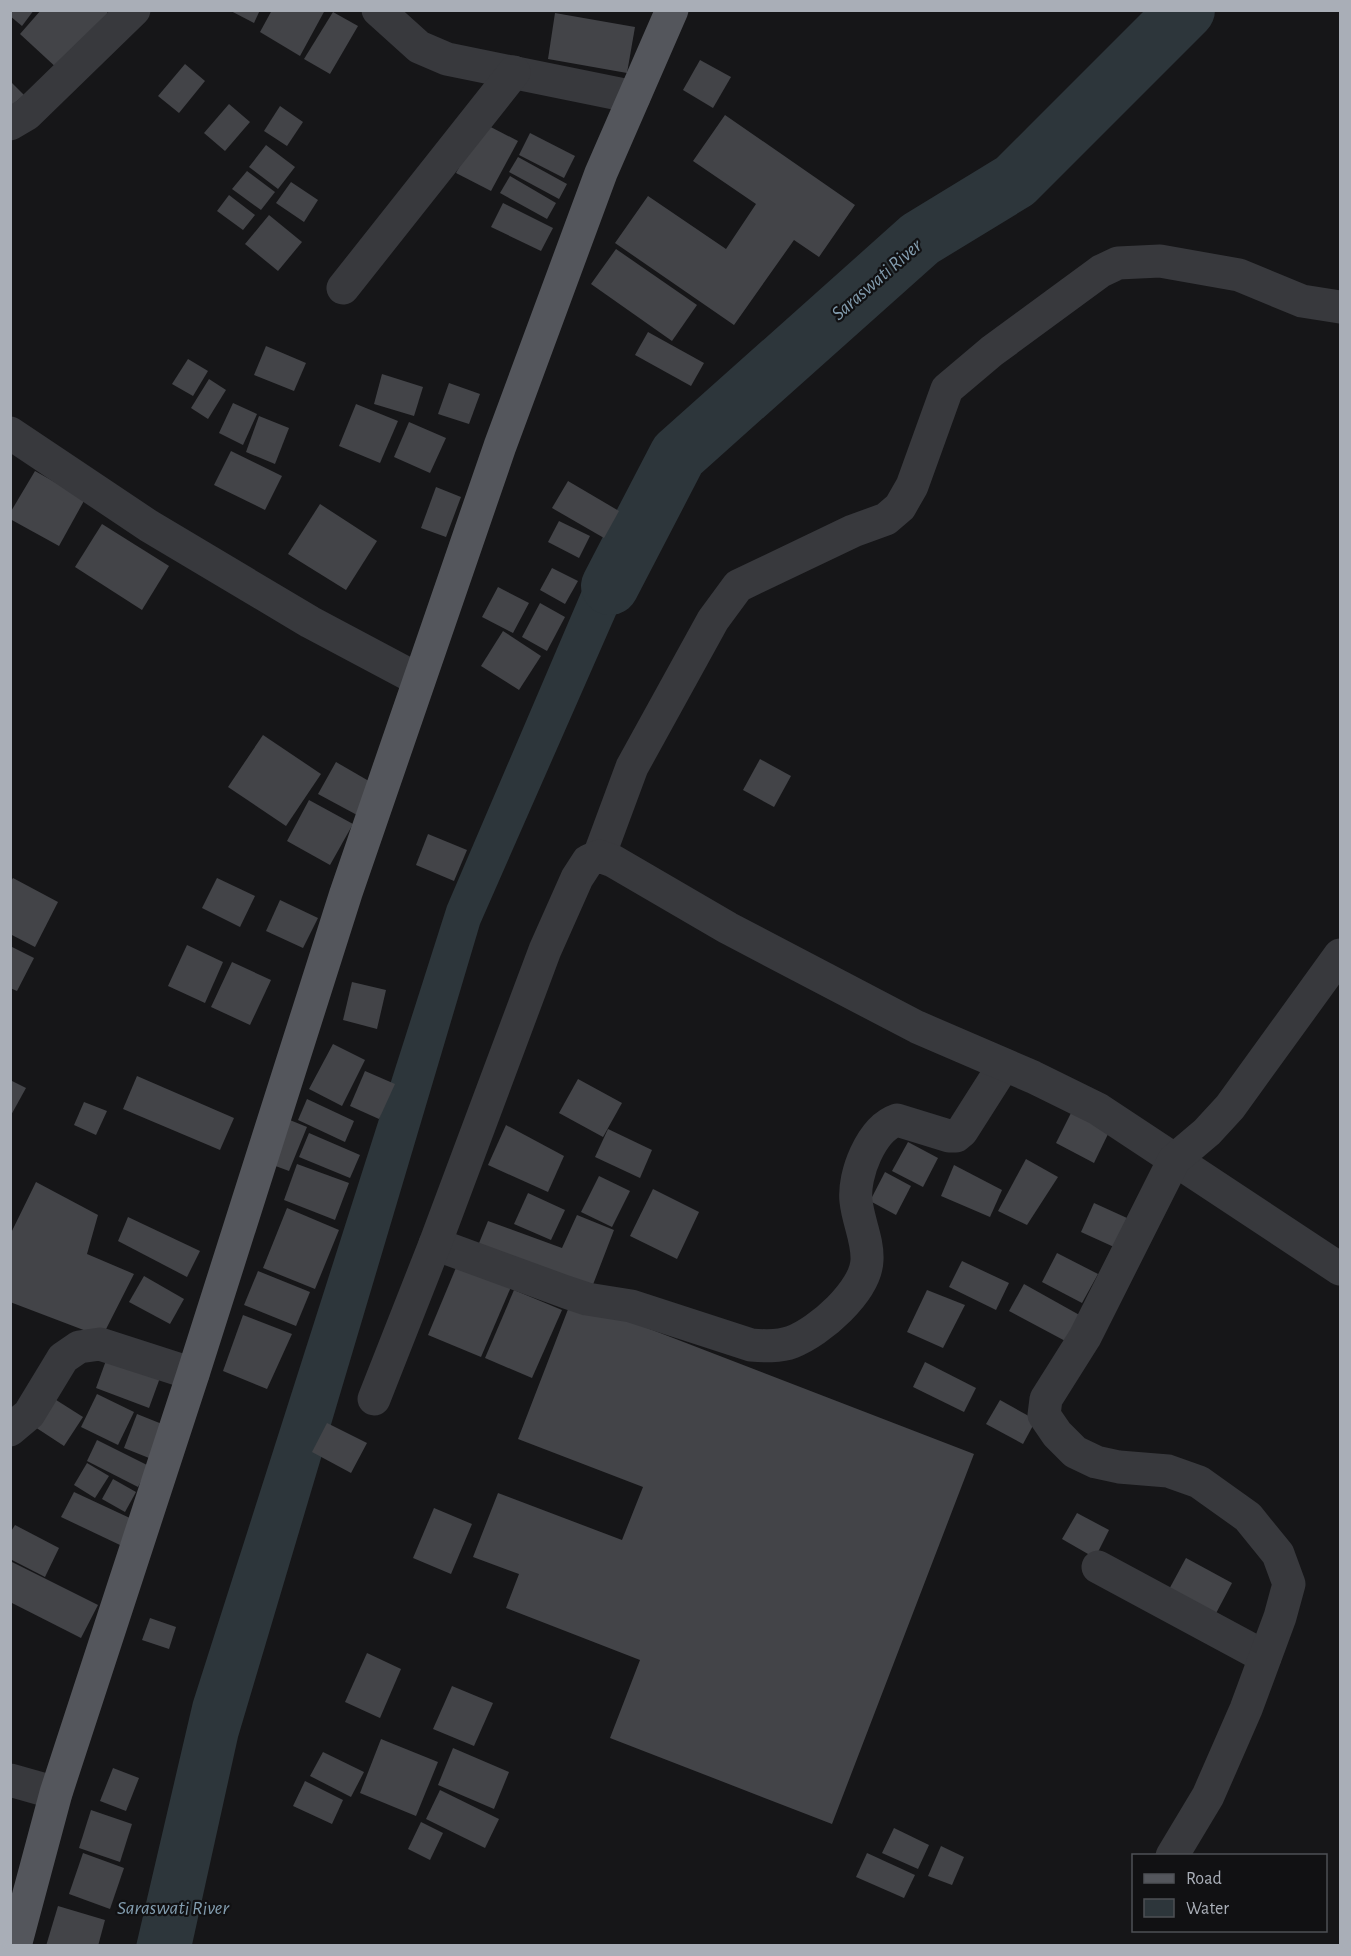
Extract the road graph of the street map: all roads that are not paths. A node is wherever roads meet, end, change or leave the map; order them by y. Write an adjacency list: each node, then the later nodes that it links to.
1 (134, 10): 6 (street)
2 (378, 10): 4 (street)
3 (672, 10): 5 (main road)
4 (514, 72): 5 (street); 7 (street)
5 (634, 97): 10 (main road)
6 (10, 124)
7 (343, 288)
8 (1341, 307): 11 (street)
9 (10, 434): 10 (street)
10 (419, 680): 17 (main road)
11 (599, 856): 13 (street); 15 (street)
12 (1341, 955): 14 (street)
13 (1004, 1065): 14 (street); 15 (street)
14 (1174, 1160): 16 (street); 21 (street)
15 (435, 1244): 18 (street)
16 (1341, 1269)
17 (193, 1374): 19 (street); 23 (main road)
18 (374, 1400)
19 (10, 1430)
20 (1098, 1567): 21 (street)
21 (1265, 1657): 24 (street)
22 (10, 1780): 23 (street)
23 (56, 1793): 25 (main road)
24 (1174, 1854)
25 (15, 1946)

